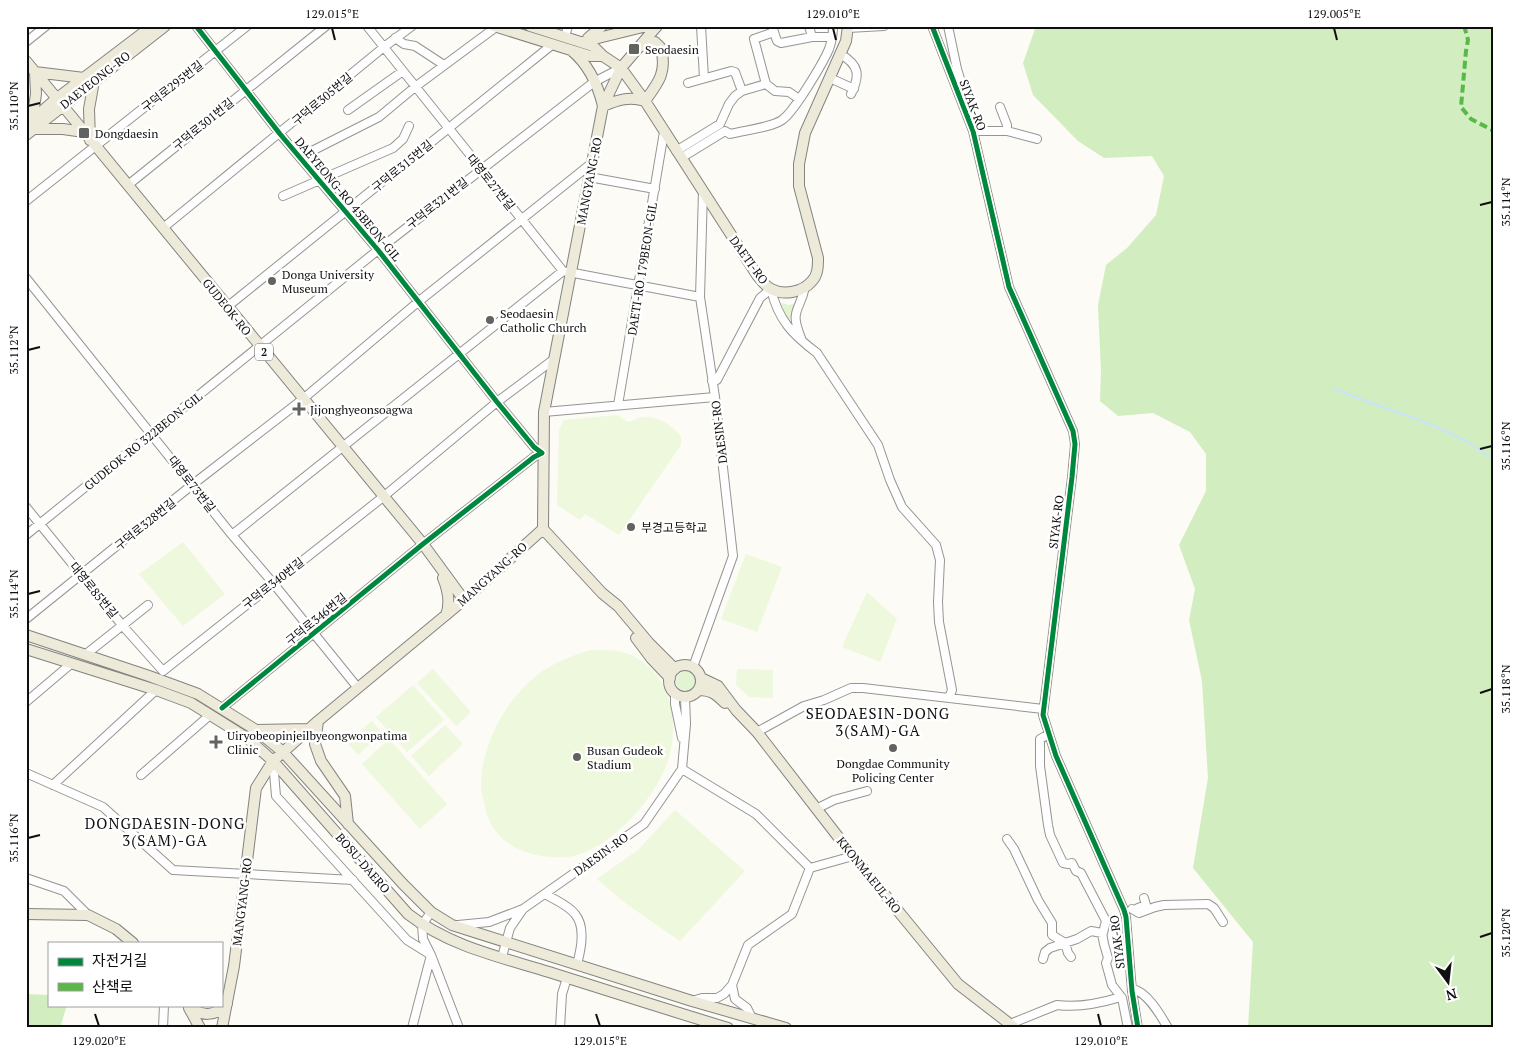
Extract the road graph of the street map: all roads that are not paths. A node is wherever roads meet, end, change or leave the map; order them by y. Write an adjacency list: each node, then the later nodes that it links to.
1 (46, 26): 26 (street)
2 (152, 26): 40 (main road, DAEYEONG-RO)
3 (164, 26): 43 (main road, DAEYEONG-RO)
4 (196, 26): 32 (street, DAEYEONG-RO 45BEON-GIL)
5 (247, 26): 32 (street, 구덕로295번길)
6 (326, 26): 48 (street, 구덕로301번길)
7 (367, 26): 29 (street, 대영로27번길)
8 (412, 26): 25 (street, 구덕로305번길)
9 (530, 26): 22 (main road)
10 (602, 26): 27 (main road)
11 (646, 26): 27 (main road)
12 (657, 26): 30 (main road, MANGYANG-RO)
13 (701, 26): 41 (street)
14 (809, 26): 23 (street)
15 (833, 26): 24 (street)
16 (884, 26): 20 (street)
17 (932, 26): 59 (street, SIYAK-RO)
18 (948, 26): 59 (street)
19 (495, 27): 28 (main road); 36 (street)
20 (848, 27): 33 (main road)
21 (773, 29): 23 (street); 46 (street)
22 (566, 31): 27 (main road)
23 (812, 37): 24 (street)
24 (832, 37): 50 (street)
25 (396, 38): 29 (street, 구덕로305번길); 36 (street)
26 (26, 42)
27 (581, 42): 34 (main road)
28 (553, 44): 31 (main road); 58 (street, 구덕로315번길)
29 (384, 47): 38 (street, 대영로27번길); 62 (street, 구덕로305번길)
30 (639, 47): 37 (main road, MANGYANG-RO); 51 (main road)
31 (570, 50): 34 (main road); 44 (main road)
32 (215, 53): 48 (street, DAEYEONG-RO 45BEON-GIL); 63 (street, 구덕로295번길)
33 (840, 54): 42 (main road); 42 (street)
34 (603, 56): 37 (main road)
35 (26, 61): 39 (main road, GUDEOK-RO / 2)
36 (444, 65): 47 (street)
37 (621, 68): 44 (street, 구덕로321번길); 51 (main road, DAETI-RO); 53 (main road, MANGYANG-RO)
38 (402, 71): 47 (street, 대영로27번길); 55 (street)
39 (35, 72): 40 (main road); 52 (main road, GUDEOK-RO / 2); 57 (main road)
40 (84, 78): 52 (main road, DAEYEONG-RO)
41 (704, 78): 45 (street); 49 (street)
42 (830, 78): 83 (main road)
43 (95, 80): 52 (main road, DAEYEONG-RO); 63 (main road)
44 (594, 82): 53 (main road); 68 (street, 구덕로321번길)
45 (688, 82)
46 (766, 84): 49 (street); 50 (street)
47 (415, 87): 58 (street, 대영로27번길); 66 (street)
48 (246, 90): 62 (street, DAEYEONG-RO 45BEON-GIL); 71 (street, 구덕로301번길)
49 (742, 90): 65 (street)
50 (799, 98): 65 (street)
51 (645, 101): 53 (main road); 61 (main road, DAETI-RO)
52 (59, 103): 57 (main road, DAEYEONG-RO); 63 (main road, GUDEOK-RO / 2)
53 (603, 106): 67 (main road, MANGYANG-RO)
54 (1000, 107): 60 (street)
55 (348, 110)
56 (409, 126): 70 (street)
57 (29, 127): 63 (main road)
58 (448, 128): 68 (street, 대영로27번길); 76 (street, 구덕로315번길)
59 (976, 131): 60 (street); 135 (street, SIYAK-RO)
60 (1007, 131): 64 (street)
61 (664, 132): 65 (main road, DAETI-RO); 72 (street, DAETI-RO 179BEON-GIL)
62 (280, 134): 66 (street, DAEYEONG-RO 45BEON-GIL); 78 (street, 구덕로305번길)
63 (90, 139): 71 (main road, GUDEOK-RO / 2); 75 (street, 구덕로295번길)
64 (1037, 139)
65 (679, 154): 73 (main road, DAETI-RO)
66 (300, 157): 70 (street, DAEYEONG-RO 45BEON-GIL)
67 (592, 163): 69 (main road, MANGYANG-RO); 77 (street, 구덕로328번길)
68 (481, 169): 77 (street, 대영로27번길); 79 (street, 구덕로321번길)
69 (589, 177): 72 (street); 80 (main road, MANGYANG-RO)
70 (320, 181): 74 (street); 76 (street, DAEYEONG-RO 45BEON-GIL)
71 (128, 185): 78 (main road, GUDEOK-RO / 2)
72 (655, 189): 82 (street, DAETI-RO 179BEON-GIL)
73 (702, 191): 84 (main road, DAETI-RO); 85 (street, DAESIN-RO)
74 (284, 196)
75 (26, 201)
76 (346, 211): 79 (street, DAEYEONG-RO 45BEON-GIL); 87 (street, 구덕로315번길)
77 (522, 220): 80 (street, 대영로27번길); 86 (street, 구덕로328번길)
78 (163, 228): 87 (main road, GUDEOK-RO / 2)
79 (378, 250): 86 (street, DAEYEONG-RO 45BEON-GIL); 89 (street, 구덕로321번길)
80 (567, 272): 82 (street); 90 (street); 91 (main road, MANGYANG-RO)
81 (26, 278): 98 (street, 대영로73번길)
82 (639, 286): 85 (street); 96 (street, DAETI-RO 179BEON-GIL)
83 (805, 287): 84 (main road, DAETI-RO); 88 (street)
84 (771, 289): 88 (street); 92 (street)
85 (700, 297): 92 (street, DAESIN-RO)
86 (418, 302): 90 (street, DAEYEONG-RO 45BEON-GIL); 94 (street, 구덕로328번길)
87 (227, 307): 89 (main road, GUDEOK-RO / 2)
88 (803, 342): 132 (street)
89 (260, 347): 94 (main road, GUDEOK-RO / 2); 98 (street, GUDEOK-RO 322BEON-GIL)
90 (459, 354): 95 (street, DAEYEONG-RO 45BEON-GIL); 99 (street)
91 (553, 360): 95 (street, 구덕로340번길); 97 (main road, MANGYANG-RO)
92 (712, 381): 93 (street, DAESIN-RO)
93 (715, 397): 96 (street); 122 (street, DAESIN-RO)
94 (303, 399): 99 (main road, GUDEOK-RO / 2); 101 (street, 구덕로328번길)
95 (497, 402): 100 (street, DAEYEONG-RO 45BEON-GIL); 102 (street, 구덕로340번길)
96 (618, 406): 97 (street)
97 (544, 412): 100 (main road, MANGYANG-RO)
98 (152, 433): 101 (street, 대영로73번길); 104 (street, GUDEOK-RO 322BEON-GIL)
99 (342, 446): 102 (main road, GUDEOK-RO / 2); 107 (street)
100 (542, 454): 105 (main road, MANGYANG-RO); 108 (street, 구덕로346번길)
101 (192, 485): 107 (street, 대영로73번길); 110 (street, 구덕로328번길)
102 (383, 497): 108 (main road, GUDEOK-RO / 2); 111 (street, 구덕로340번길)
103 (26, 507): 104 (street, 대영로85번길)
104 (40, 524): 106 (street, GUDEOK-RO 322BEON-GIL); 110 (street, 대영로85번길)
105 (543, 529): 112 (main road, MANGYANG-RO); 123 (main road)
106 (26, 535)
107 (232, 535): 111 (street, 대영로73번길)
108 (423, 544): 109 (main road, GUDEOK-RO / 2); 117 (street, 구덕로346번길)
109 (436, 563): 112 (main road, GUDEOK-RO / 2); 114 (main road)
110 (82, 575): 115 (street, 구덕로328번길); 116 (street, 대영로85번길)
111 (273, 583): 117 (street, 대영로73번길); 124 (street, 구덕로340번길)
112 (464, 600): 114 (main road, MANGYANG-RO)
113 (148, 604): 116 (street)
114 (446, 615): 128 (main road, MANGYANG-RO)
115 (26, 619)
116 (122, 625): 120 (street); 124 (street, 대영로85번길)
117 (314, 634): 128 (street, 대영로73번길); 134 (street, 구덕로346번길)
118 (26, 635): 120 (main road, BOSU-DAERO)
119 (26, 649): 121 (main road, BOSU-DAERO)
120 (85, 655): 125 (main road, BOSU-DAERO)
121 (72, 664): 127 (main road, BOSU-DAERO); 133 (street)
122 (693, 667): 123 (main road); 126 (main road, KKONMAEUL-RO)
123 (672, 673): 131 (main road)
124 (162, 675): 125 (main road, BOSU-DAERO); 134 (main road, BOSU-DAERO)
125 (149, 676): 127 (main road)
126 (701, 678): 130 (main road); 136 (main road, KKONMAEUL-RO)
127 (144, 686): 129 (main road, BOSU-DAERO)
128 (358, 688): 138 (main road, MANGYANG-RO)
129 (156, 690): 137 (main road, BOSU-DAERO); 148 (street)
130 (698, 690): 131 (main road); 136 (main road, KKONMAEUL-RO)
131 (680, 695): 145 (street)
132 (950, 698): 135 (street); 141 (street)
133 (26, 702)
134 (222, 708): 140 (main road, BOSU-DAERO)
135 (1043, 709): 142 (street, SIYAK-RO)
136 (736, 710): 141 (main road, KKONMAEUL-RO)
137 (210, 715): 144 (main road, BOSU-DAERO); 147 (street)
138 (318, 721): 139 (main road, MANGYANG-RO); 151 (main road)
139 (308, 729): 140 (main road); 143 (main road, MANGYANG-RO)
140 (256, 730): 143 (main road, BOSU-DAERO)
141 (757, 732): 150 (main road, KKONMAEUL-RO)
142 (1049, 734): 153 (street); 164 (street, SIYAK-RO)
143 (283, 752): 144 (main road, MANGYANG-RO); 151 (main road, BOSU-DAERO)
144 (273, 761): 157 (main road, MANGYANG-RO); 159 (street); 168 (main road, BOSU-DAERO)
145 (682, 769): 155 (street); 160 (street, DAESIN-RO)
146 (26, 773): 148 (street, BOSU-DAERO)
147 (141, 775)
148 (53, 785): 157 (street, BOSU-DAERO)
149 (867, 790): 150 (street)
150 (816, 808): 154 (main road, KKONMAEUL-RO)
151 (348, 824): 163 (main road, BOSU-DAERO)
152 (1007, 839): 173 (street)
153 (1060, 855): 156 (street); 170 (street)
154 (853, 856): 155 (street); 189 (main road, KKONMAEUL-RO)
155 (810, 868): 180 (street)
156 (1061, 868)
157 (245, 874): 159 (street, BOSU-DAERO); 184 (main road, MANGYANG-RO)
158 (26, 878): 166 (street)
159 (353, 880): 174 (street)
160 (546, 894): 162 (street, DAESIN-RO); 178 (street)
161 (1144, 898): 164 (street)
162 (523, 909): 169 (street); 172 (street, DAESIN-RO)
163 (431, 912): 168 (street); 169 (main road, BOSU-DAERO)
164 (1128, 912): 167 (street); 181 (street, SIYAK-RO)
165 (26, 914): 166 (main road)
166 (88, 915): 171 (main road)
167 (1223, 922)
168 (422, 924): 174 (street); 176 (main road, BOSU-DAERO)
169 (452, 925): 172 (main road, BOSU-DAERO)
170 (1103, 933): 173 (street); 182 (street)
171 (132, 942)
172 (506, 942): 176 (street, DAESIN-RO); 178 (main road, BOSU-DAERO)
173 (1065, 943): 175 (street); 177 (street)
174 (431, 955): 193 (street); 194 (street)
175 (1071, 957)
176 (502, 958): 179 (main road, BOSU-DAERO)
177 (1044, 959)
178 (577, 964): 183 (main road, BOSU-DAERO)
179 (567, 978): 195 (street); 196 (main road, BOSU-DAERO)
180 (732, 985): 183 (street); 188 (street)
181 (1132, 989): 199 (street, SIYAK-RO); 200 (street)
182 (1121, 996): 189 (street); 198 (street)
183 (692, 1001): 188 (main road, BOSU-DAERO)
184 (227, 1004): 186 (main road); 192 (main road, MANGYANG-RO)
185 (164, 1006): 190 (street)
186 (189, 1006)
187 (189, 1006): 191 (main road)
188 (751, 1016): 197 (main road, BOSU-DAERO)
189 (1012, 1026)
190 (163, 1028)
191 (200, 1028)
192 (222, 1028)
193 (412, 1028)
194 (459, 1028)
195 (560, 1028)
196 (728, 1028)
197 (786, 1028)
198 (1128, 1028)
199 (1138, 1028)
200 (1168, 1028)

